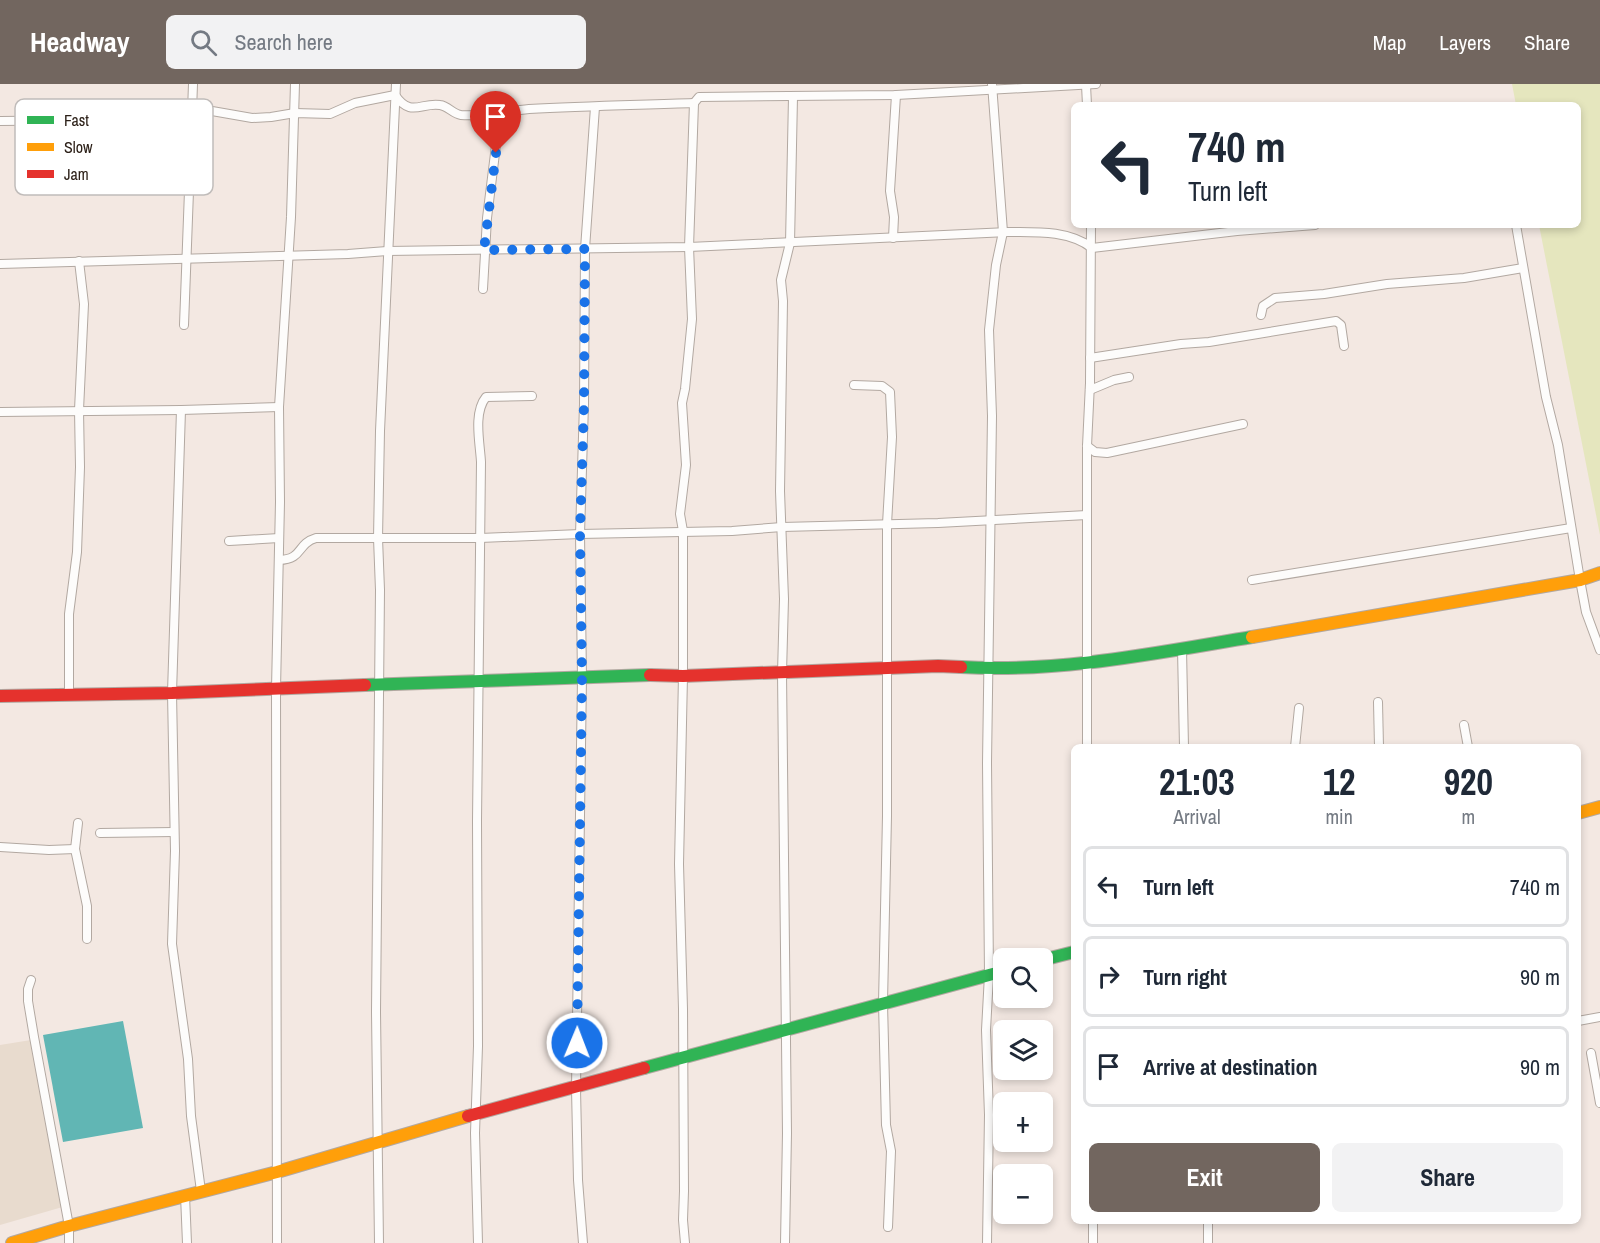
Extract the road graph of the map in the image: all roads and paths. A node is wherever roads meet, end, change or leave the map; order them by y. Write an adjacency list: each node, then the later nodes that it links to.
1 (193, 84): 10 (street)
2 (295, 84): 15 (street)
3 (396, 84): 7 (street)
4 (1096, 84): 5 (street)
5 (1086, 85): 6 (street); 11 (street)
6 (992, 86): 8 (street); 23 (street)
7 (395, 95): 15 (street); 16 (street); 30 (street)
8 (896, 95): 9 (street); 24 (street)
9 (793, 97): 12 (street); 25 (street)
10 (193, 99)
11 (1087, 102)
12 (694, 103): 13 (street); 26 (street)
13 (595, 107): 16 (street); 28 (street)
14 (213, 111): 15 (street)
15 (295, 113): 31 (street)
16 (500, 113): 29 (street)
17 (0, 121): 18 (street)
18 (15, 121)
19 (190, 195): 32 (street)
20 (1091, 228): 27 (street)
21 (1276, 228): 27 (street)
22 (1516, 228): 35 (street)
23 (1003, 232): 24 (street); 27 (street); 52 (street)
24 (893, 238): 25 (street)
25 (790, 243): 26 (street); 54 (street)
26 (689, 247): 28 (street); 56 (street)
27 (1092, 248): 40 (street)
28 (585, 249): 29 (street); 57 (street)
29 (484, 250): 30 (street); 36 (street)
30 (387, 251): 31 (street); 59 (street)
31 (289, 254): 32 (street); 45 (street)
32 (188, 258): 33 (street); 38 (street)
33 (79, 261): 34 (street); 46 (street)
34 (0, 264)
35 (1523, 268): 37 (street); 55 (street)
36 (483, 289)
37 (1261, 315)
38 (184, 325)
39 (1344, 346): 40 (street)
40 (1090, 358): 43 (street)
41 (1129, 376): 43 (street)
42 (854, 386): 53 (street)
43 (1089, 390): 50 (street)
44 (532, 396): 60 (street)
45 (279, 407): 47 (street); 58 (street)
46 (79, 410): 47 (street); 48 (street); 78 (street)
47 (182, 410): 77 (street)
48 (0, 412)
49 (1243, 424): 50 (street)
50 (1087, 446): 51 (street)
51 (1087, 514): 52 (street); 68 (street)
52 (990, 519): 53 (street); 69 (street)
53 (887, 524): 54 (street); 70 (street)
54 (782, 527): 56 (street); 71 (street)
55 (1571, 528): 64 (street); 65 (street)
56 (683, 531): 57 (street); 72 (street)
57 (580, 534): 60 (street); 73 (street)
58 (279, 538): 61 (street); 62 (street)
59 (378, 538): 60 (street); 62 (street); 75 (street)
60 (480, 538): 74 (street)
61 (229, 541)
62 (279, 560): 76 (street)
63 (1600, 573): 65 (street)
64 (1252, 580)
65 (1580, 580): 66 (street); 67 (street)
66 (1182, 650): 68 (street); 84 (street)
67 (1600, 650)
68 (1085, 664): 69 (street); 83 (street)
69 (987, 669): 70 (street); 99 (street)
70 (886, 670): 71 (street); 101 (street)
71 (782, 673): 72 (street); 104 (street)
72 (683, 676): 73 (street); 106 (street)
73 (582, 678): 74 (street); 107 (street)
74 (479, 682): 75 (street); 109 (street)
75 (378, 686): 76 (street); 110 (street)
76 (276, 689): 77 (street); 111 (street)
77 (172, 693): 78 (street); 91 (street)
78 (69, 695): 79 (street)
79 (0, 696)
80 (1378, 702): 86 (street)
81 (1299, 708): 85 (street)
82 (1464, 725): 87 (street)
83 (1087, 744)
84 (1184, 744)
85 (1295, 744)
86 (1378, 744)
87 (1467, 744)
88 (1600, 807): 89 (street)
89 (1581, 812)
90 (78, 823): 94 (street)
91 (174, 832): 92 (street); 112 (street)
92 (100, 833)
93 (0, 847): 94 (street)
94 (75, 849): 95 (street)
95 (87, 939)
96 (1071, 953): 97 (street)
97 (1053, 957)
98 (993, 974): 99 (street)
99 (989, 975): 101 (street); 127 (street)
100 (31, 980): 114 (street)
101 (883, 1003): 104 (street); 117 (street)
102 (1600, 1017): 103 (street)
103 (1581, 1020)
104 (786, 1030): 106 (street); 126 (street)
105 (1591, 1053): 108 (street)
106 (683, 1059): 107 (street); 125 (street)
107 (576, 1089): 109 (street); 124 (street)
108 (1600, 1103)
109 (476, 1114): 110 (street); 123 (street)
110 (377, 1144): 111 (street); 122 (street)
111 (277, 1172): 112 (street); 121 (street)
112 (201, 1191): 113 (street)
113 (185, 1195): 114 (street); 120 (street)
114 (68, 1220): 118 (street); 119 (street)
115 (1093, 1224): 128 (street)
116 (1208, 1224): 129 (street)
117 (888, 1227)
118 (12, 1243)
119 (69, 1243)
120 (187, 1243)
121 (277, 1243)
122 (379, 1243)
123 (478, 1243)
124 (583, 1243)
125 (685, 1243)
126 (785, 1243)
127 (987, 1243)
128 (1093, 1243)
129 (1208, 1243)

